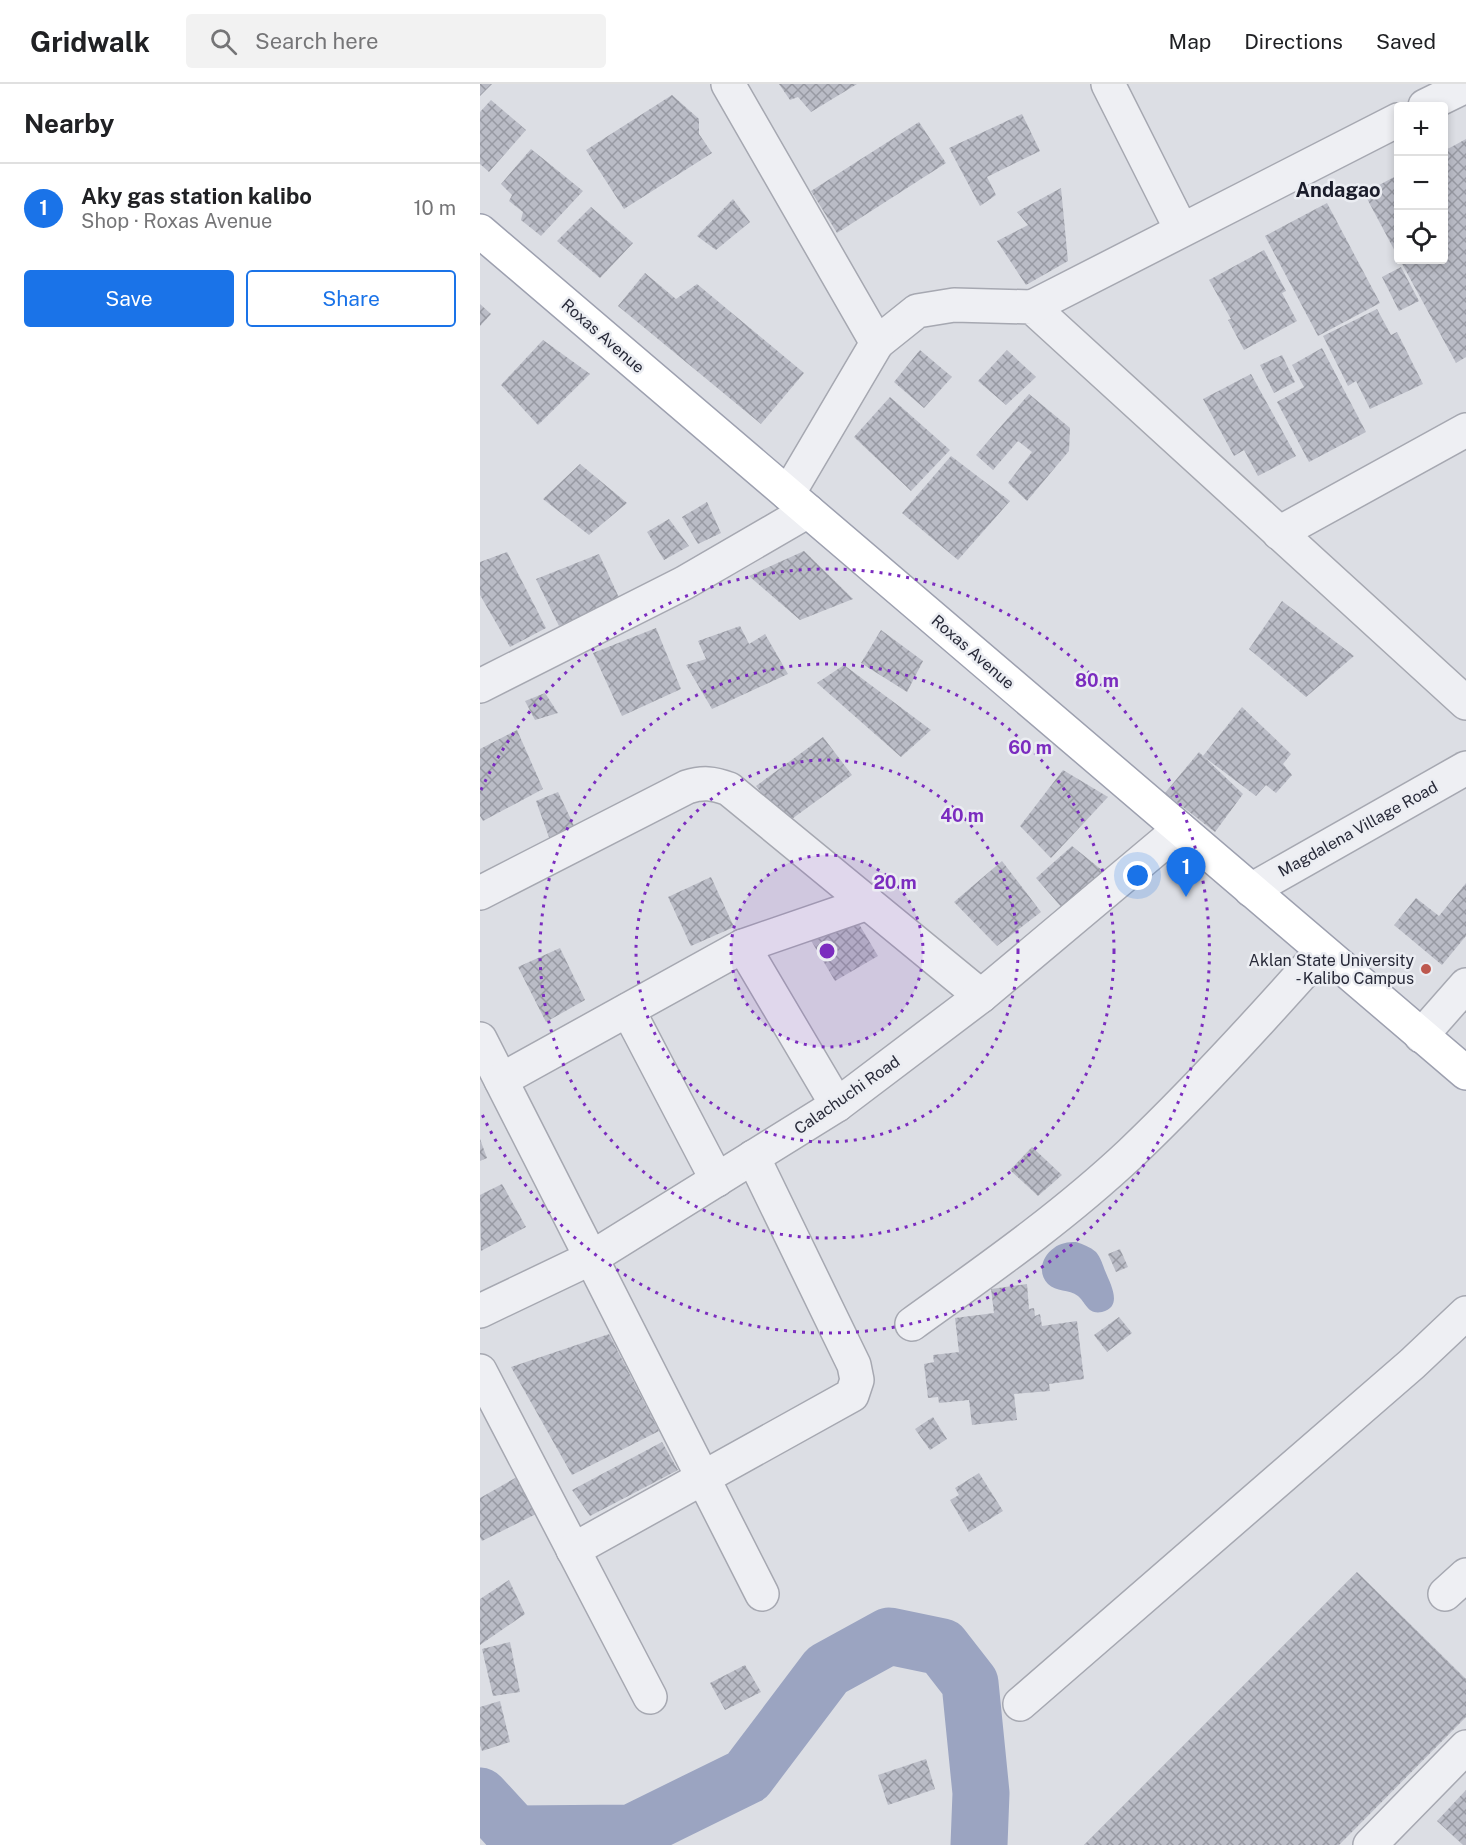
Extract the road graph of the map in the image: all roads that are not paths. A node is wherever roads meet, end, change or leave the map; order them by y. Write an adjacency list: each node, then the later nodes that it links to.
1 (728, 84): 9 (street)
2 (1108, 84): 6 (street)
3 (1466, 86): 4 (street)
4 (1433, 102)
5 (1394, 122): 6 (street)
6 (1181, 229): 8 (street)
7 (480, 231): 11 (main road, Roxas Avenue)
8 (1032, 307): 9 (street); 12 (street)
9 (877, 343): 11 (street)
10 (1466, 430): 12 (street)
11 (798, 503): 13 (street); 16 (main road, Roxas Avenue)
12 (1279, 533): 14 (street)
13 (480, 686)
14 (1466, 704)
15 (1466, 768): 17 (street, Magdalena Village Road)
16 (1180, 830): 17 (main road, Roxas Avenue); 23 (street, Calachuchi Road)
17 (1251, 890): 21 (main road, Roxas Avenue)
18 (480, 892): 19 (street)
19 (868, 903): 20 (street); 23 (street)
20 (743, 946): 24 (street); 29 (street)
21 (1322, 951): 25 (main road, Roxas Avenue); 35 (street)
22 (1466, 985): 25 (street)
23 (981, 996): 29 (street, Calachuchi Road)
24 (628, 1010): 28 (street); 31 (street)
25 (1421, 1035): 27 (main road, Roxas Avenue)
26 (480, 1039): 28 (street)
27 (1466, 1074)
28 (501, 1080): 32 (street)
29 (837, 1105): 30 (street, Calachuchi Road)
30 (753, 1157): 31 (street, Calachuchi Road); 37 (street)
31 (717, 1180): 32 (street, Calachuchi Road)
32 (591, 1258): 33 (street, Calachuchi Road); 37 (street)
33 (480, 1311)
34 (1466, 1313): 41 (street)
35 (912, 1324)
36 (480, 1371): 38 (street)
37 (703, 1478): 38 (street); 39 (street)
38 (573, 1550): 40 (street)
39 (762, 1594)
40 (650, 1697)
41 (1020, 1704)
42 (1466, 1747): 43 (street)
43 (1370, 1845)

